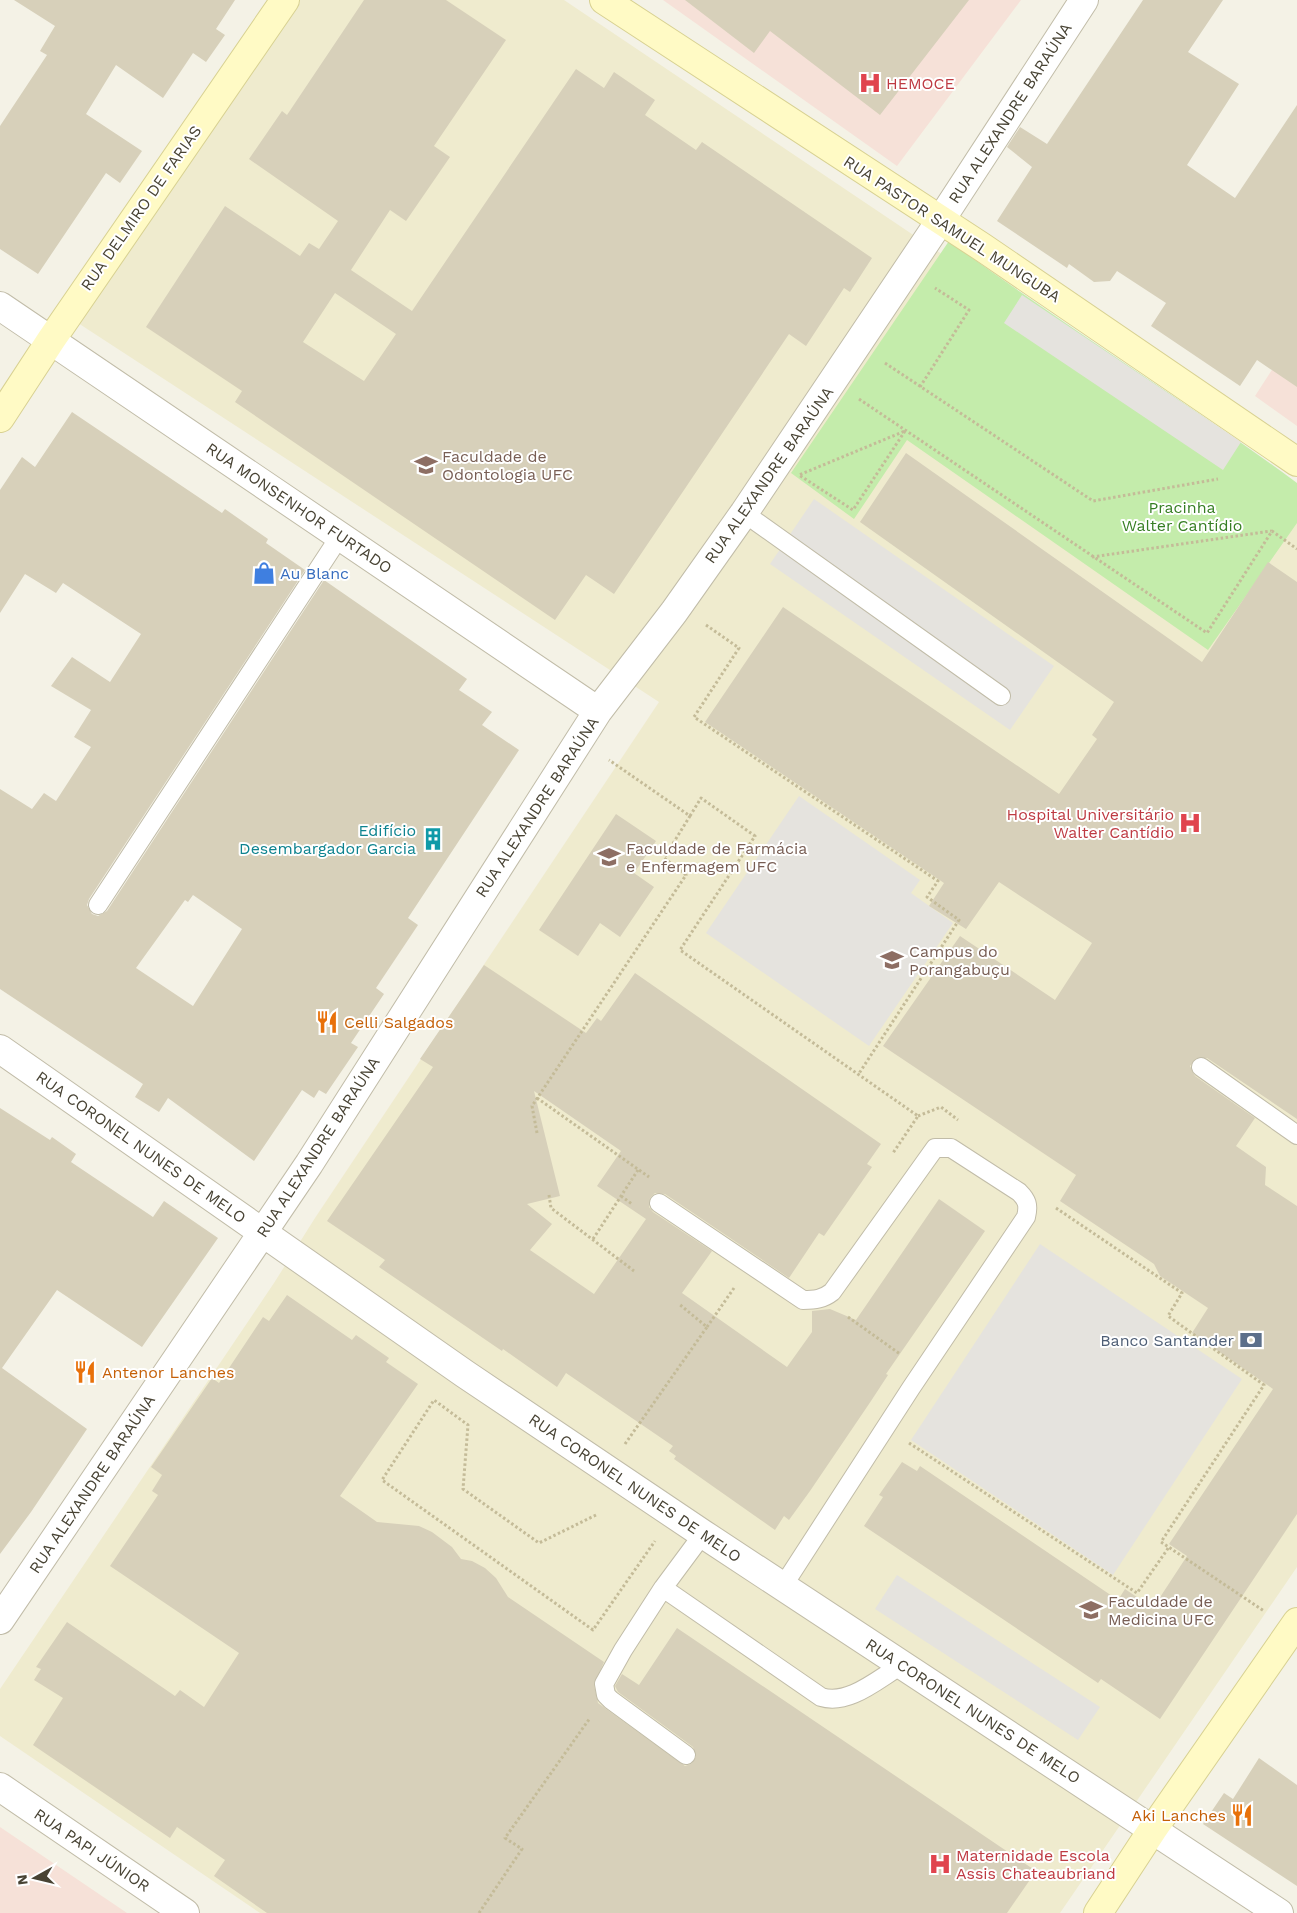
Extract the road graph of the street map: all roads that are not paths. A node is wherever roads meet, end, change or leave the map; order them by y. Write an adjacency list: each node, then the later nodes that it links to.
1 (285, 0): 6 (street, RUA DELMIRO DE FARIAS)
2 (604, 0): 4 (street, RUA PASTOR SAMUEL MUNGUBA)
3 (1084, 0): 4 (street, RUA ALEXANDRE BARAÚNA)
4 (940, 221): 8 (street, RUA PASTOR SAMUEL MUNGUBA); 9 (street, RUA ALEXANDRE BARAÚNA)
5 (0, 306): 6 (street, RUA MONSENHOR FURTADO)
6 (51, 340): 7 (street, RUA DELMIRO DE FARIAS); 10 (street, RUA MONSENHOR FURTADO)
7 (0, 418)
8 (1297, 462)
9 (744, 513): 11 (lane); 12 (street, RUA ALEXANDRE BARAÚNA)
10 (340, 536): 12 (street, RUA MONSENHOR FURTADO); 13 (lane)
11 (1001, 696)
12 (598, 711): 18 (street, RUA ALEXANDRE BARAÚNA)
13 (98, 905)
14 (0, 1049): 18 (street, RUA CORONEL NUNES DE MELO)
15 (1201, 1067): 16 (lane)
16 (1297, 1136)
17 (659, 1203): 20 (lane)
18 (263, 1232): 19 (street, RUA CORONEL NUNES DE MELO); 22 (street, RUA ALEXANDRE BARAÚNA)
19 (703, 1534): 20 (street, RUA CORONEL NUNES DE MELO); 21 (lane)
20 (783, 1586): 24 (street, RUA CORONEL NUNES DE MELO)
21 (663, 1588): 24 (lane); 25 (lane)
22 (0, 1620)
23 (1297, 1622): 27 (street)
24 (902, 1665): 27 (street, RUA CORONEL NUNES DE MELO)
25 (686, 1755)
26 (0, 1788): 28 (street, RUA PAPI JÚNIOR)
27 (1153, 1829): 29 (street); 30 (street, RUA CORONEL NUNES DE MELO)
28 (185, 1913)
29 (1098, 1913)
30 (1279, 1913)

